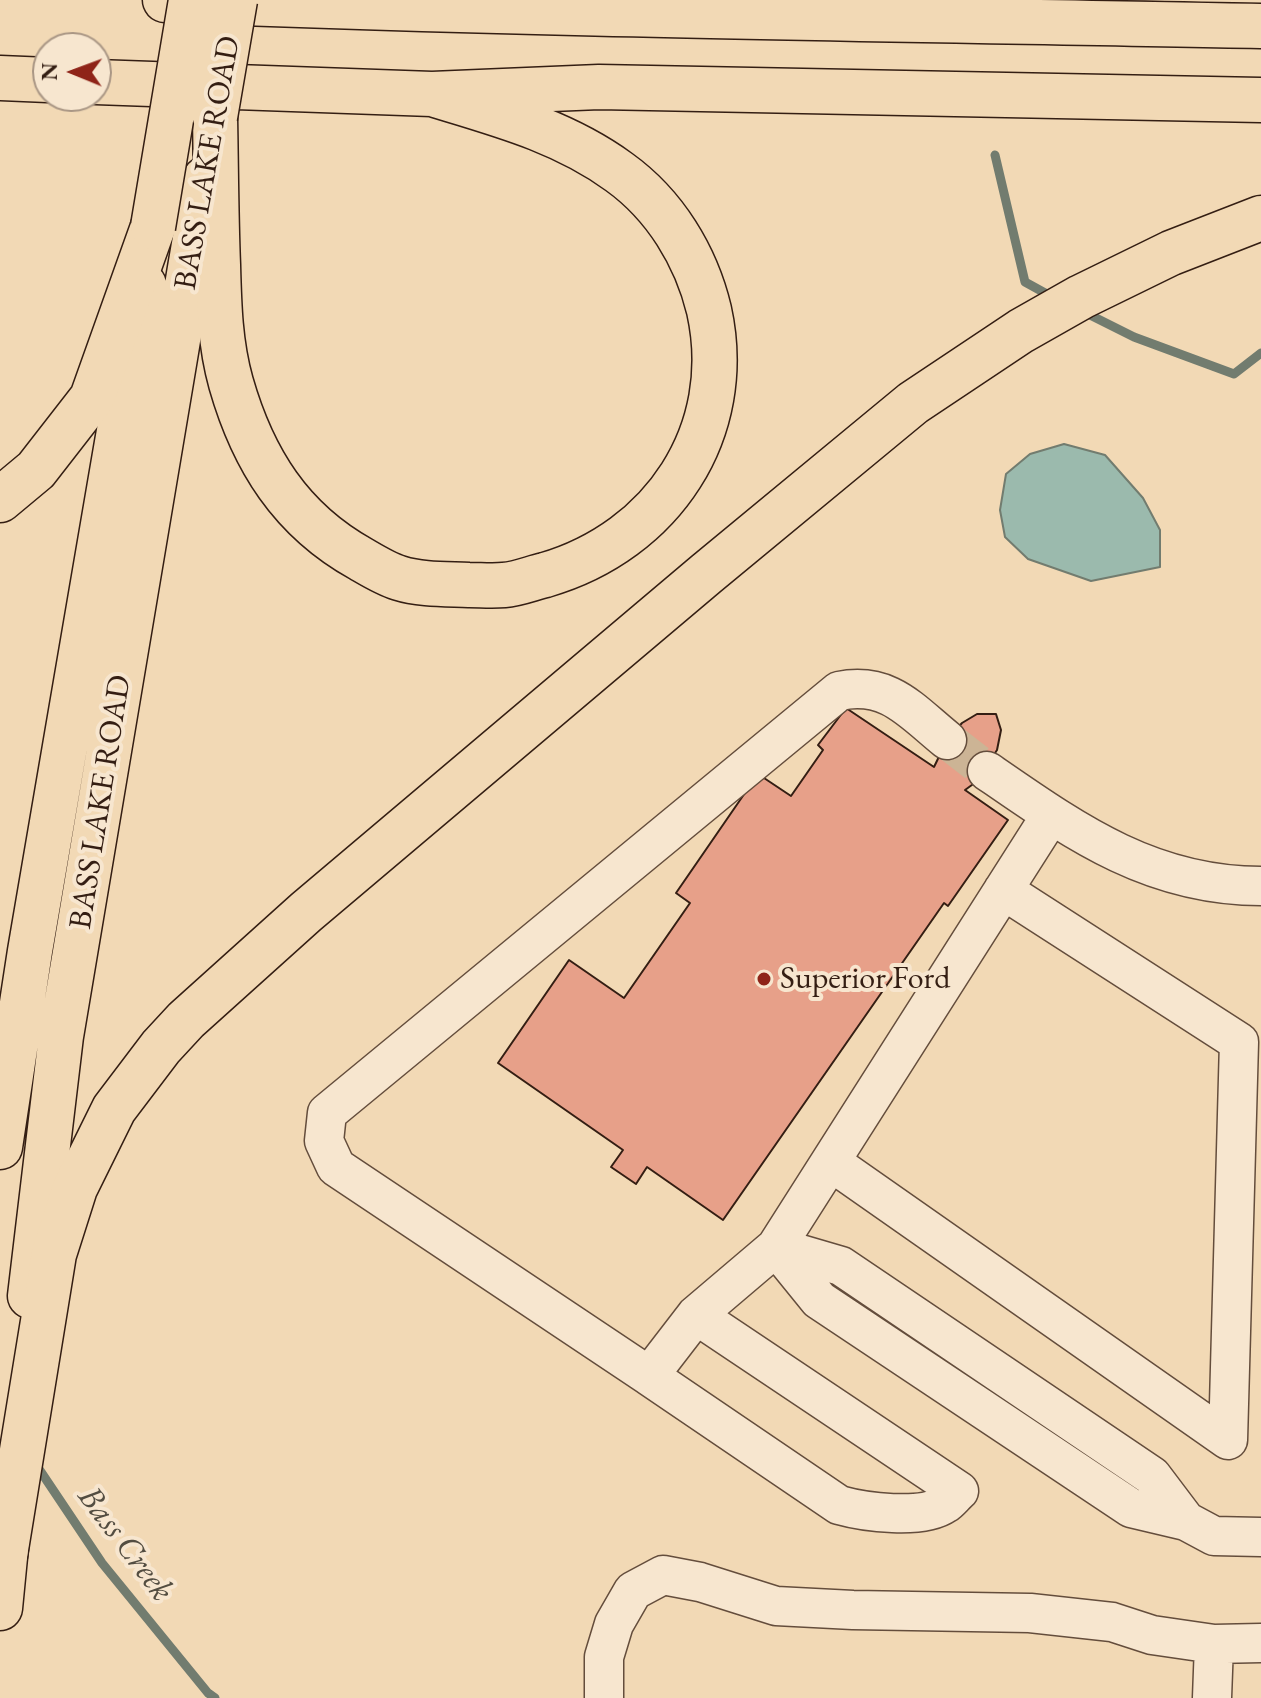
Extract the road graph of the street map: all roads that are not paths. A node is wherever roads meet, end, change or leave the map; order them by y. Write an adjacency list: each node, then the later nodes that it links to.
1 (165, 0): 5 (main road)
2 (191, 0): 13 (main road, BASS LAKE ROAD, bridge)
3 (235, 0): 14 (main road, BASS LAKE ROAD, bridge)
4 (424, 0): 5 (main road)
5 (353, 8): 6 (main road)
6 (1261, 26)
7 (0, 78): 8 (main road)
8 (32, 79)
9 (112, 83): 10 (main road)
10 (432, 94): 11 (main road); 14 (main road)
11 (1261, 100)
12 (1261, 218): 27 (main road)
13 (153, 227): 15 (main road); 21 (main road, BASS LAKE ROAD)
14 (206, 232): 27 (main road, BASS LAKE ROAD)
15 (0, 500)
16 (947, 740): 25 (lane)
17 (987, 771): 18 (lane)
18 (1051, 815): 19 (lane); 20 (lane)
19 (1261, 886)
20 (1003, 890): 22 (lane); 22 (lane)
21 (0, 1147)
22 (831, 1162): 23 (lane)
23 (776, 1247): 24 (lane); 26 (lane)
24 (696, 1315): 25 (lane); 25 (lane)
25 (649, 1376)
26 (1261, 1537)
27 (5, 1555): 28 (main road, BASS LAKE ROAD)
28 (0, 1608)
29 (1261, 1643): 30 (lane)
30 (1214, 1644): 31 (lane); 32 (lane)
31 (604, 1698)
32 (1212, 1698)

